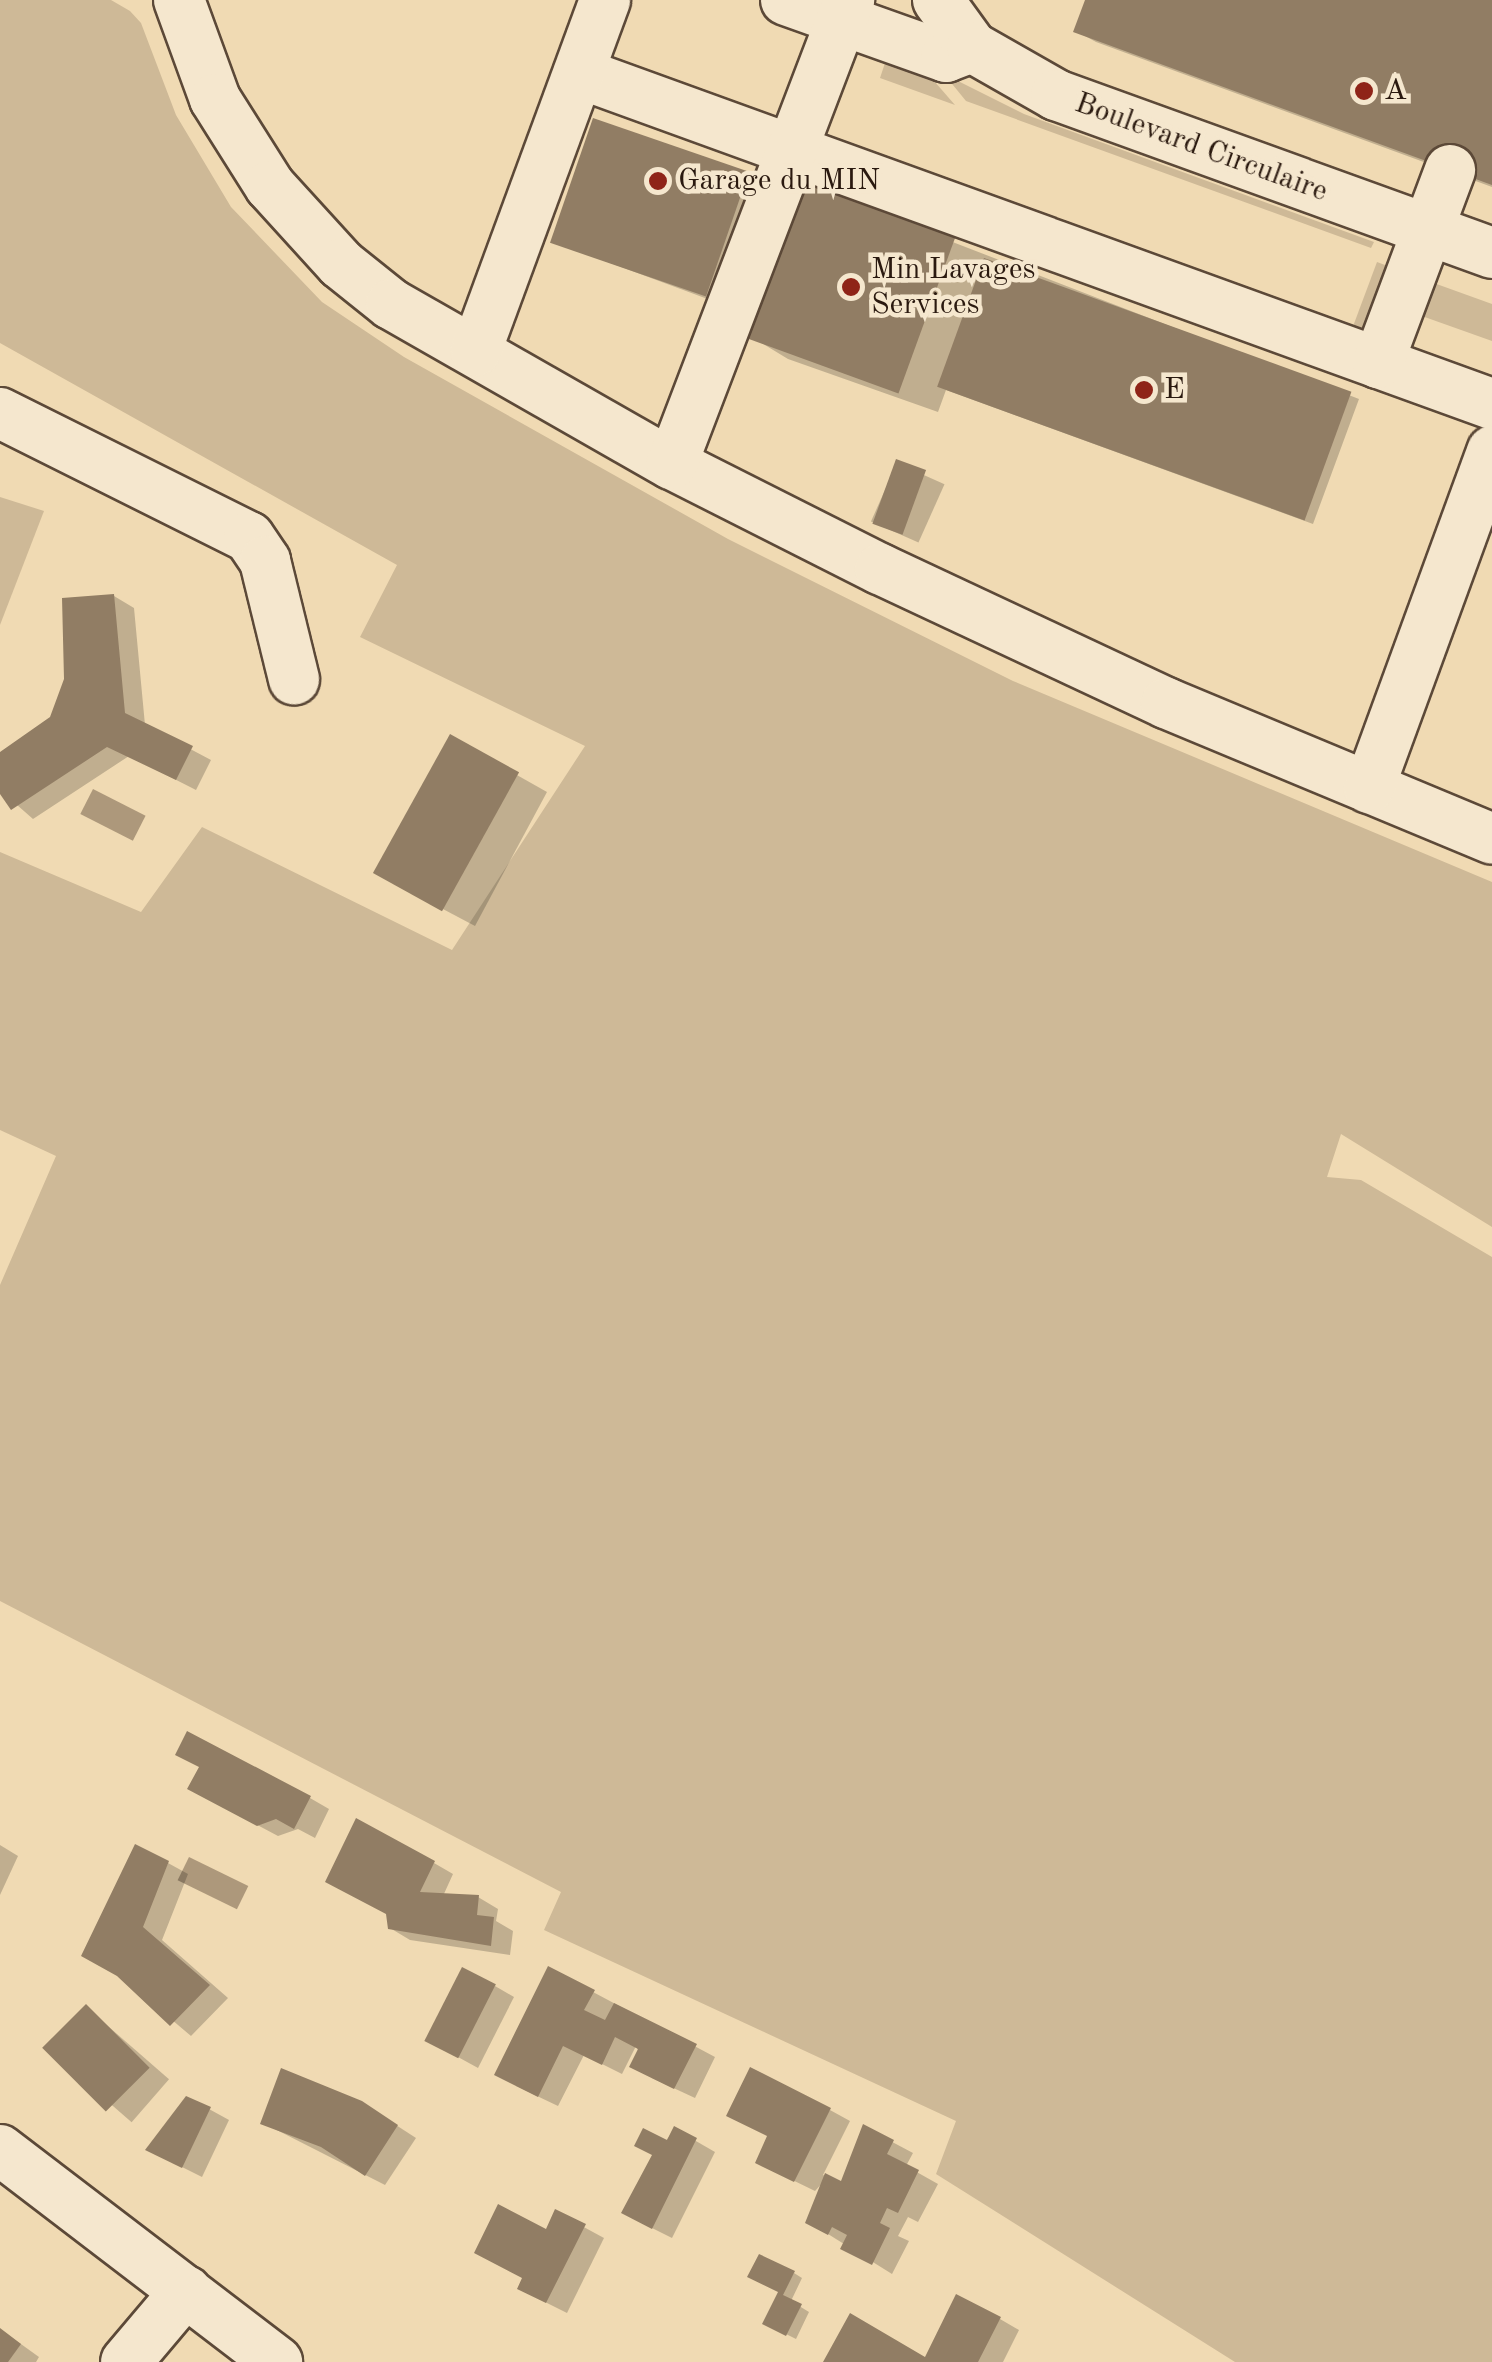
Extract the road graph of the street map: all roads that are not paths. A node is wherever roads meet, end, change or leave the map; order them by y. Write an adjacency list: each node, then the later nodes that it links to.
1 (179, 0): 12 (street)
2 (605, 0): 7 (street)
3 (786, 0): 5 (street)
4 (938, 0): 6 (street, Boulevard Circulaire)
5 (845, 10): 6 (street); 8 (street)
6 (972, 47): 10 (street, Boulevard Circulaire)
7 (579, 73): 8 (street); 12 (street)
8 (790, 148): 13 (street); 17 (street)
9 (1450, 170): 10 (street)
10 (1428, 230): 11 (street, Boulevard Circulaire); 13 (street)
11 (1492, 253)
12 (476, 351): 17 (street)
13 (1378, 362): 14 (street)
14 (1492, 404)
15 (0, 413): 18 (street)
16 (1492, 451): 19 (street)
17 (672, 464): 19 (street)
18 (294, 679)
19 (1370, 788): 20 (street)
20 (1492, 839)
21 (0, 2150): 22 (street)
22 (186, 2291): 23 (street); 24 (street)
23 (126, 2362)
24 (278, 2362)

